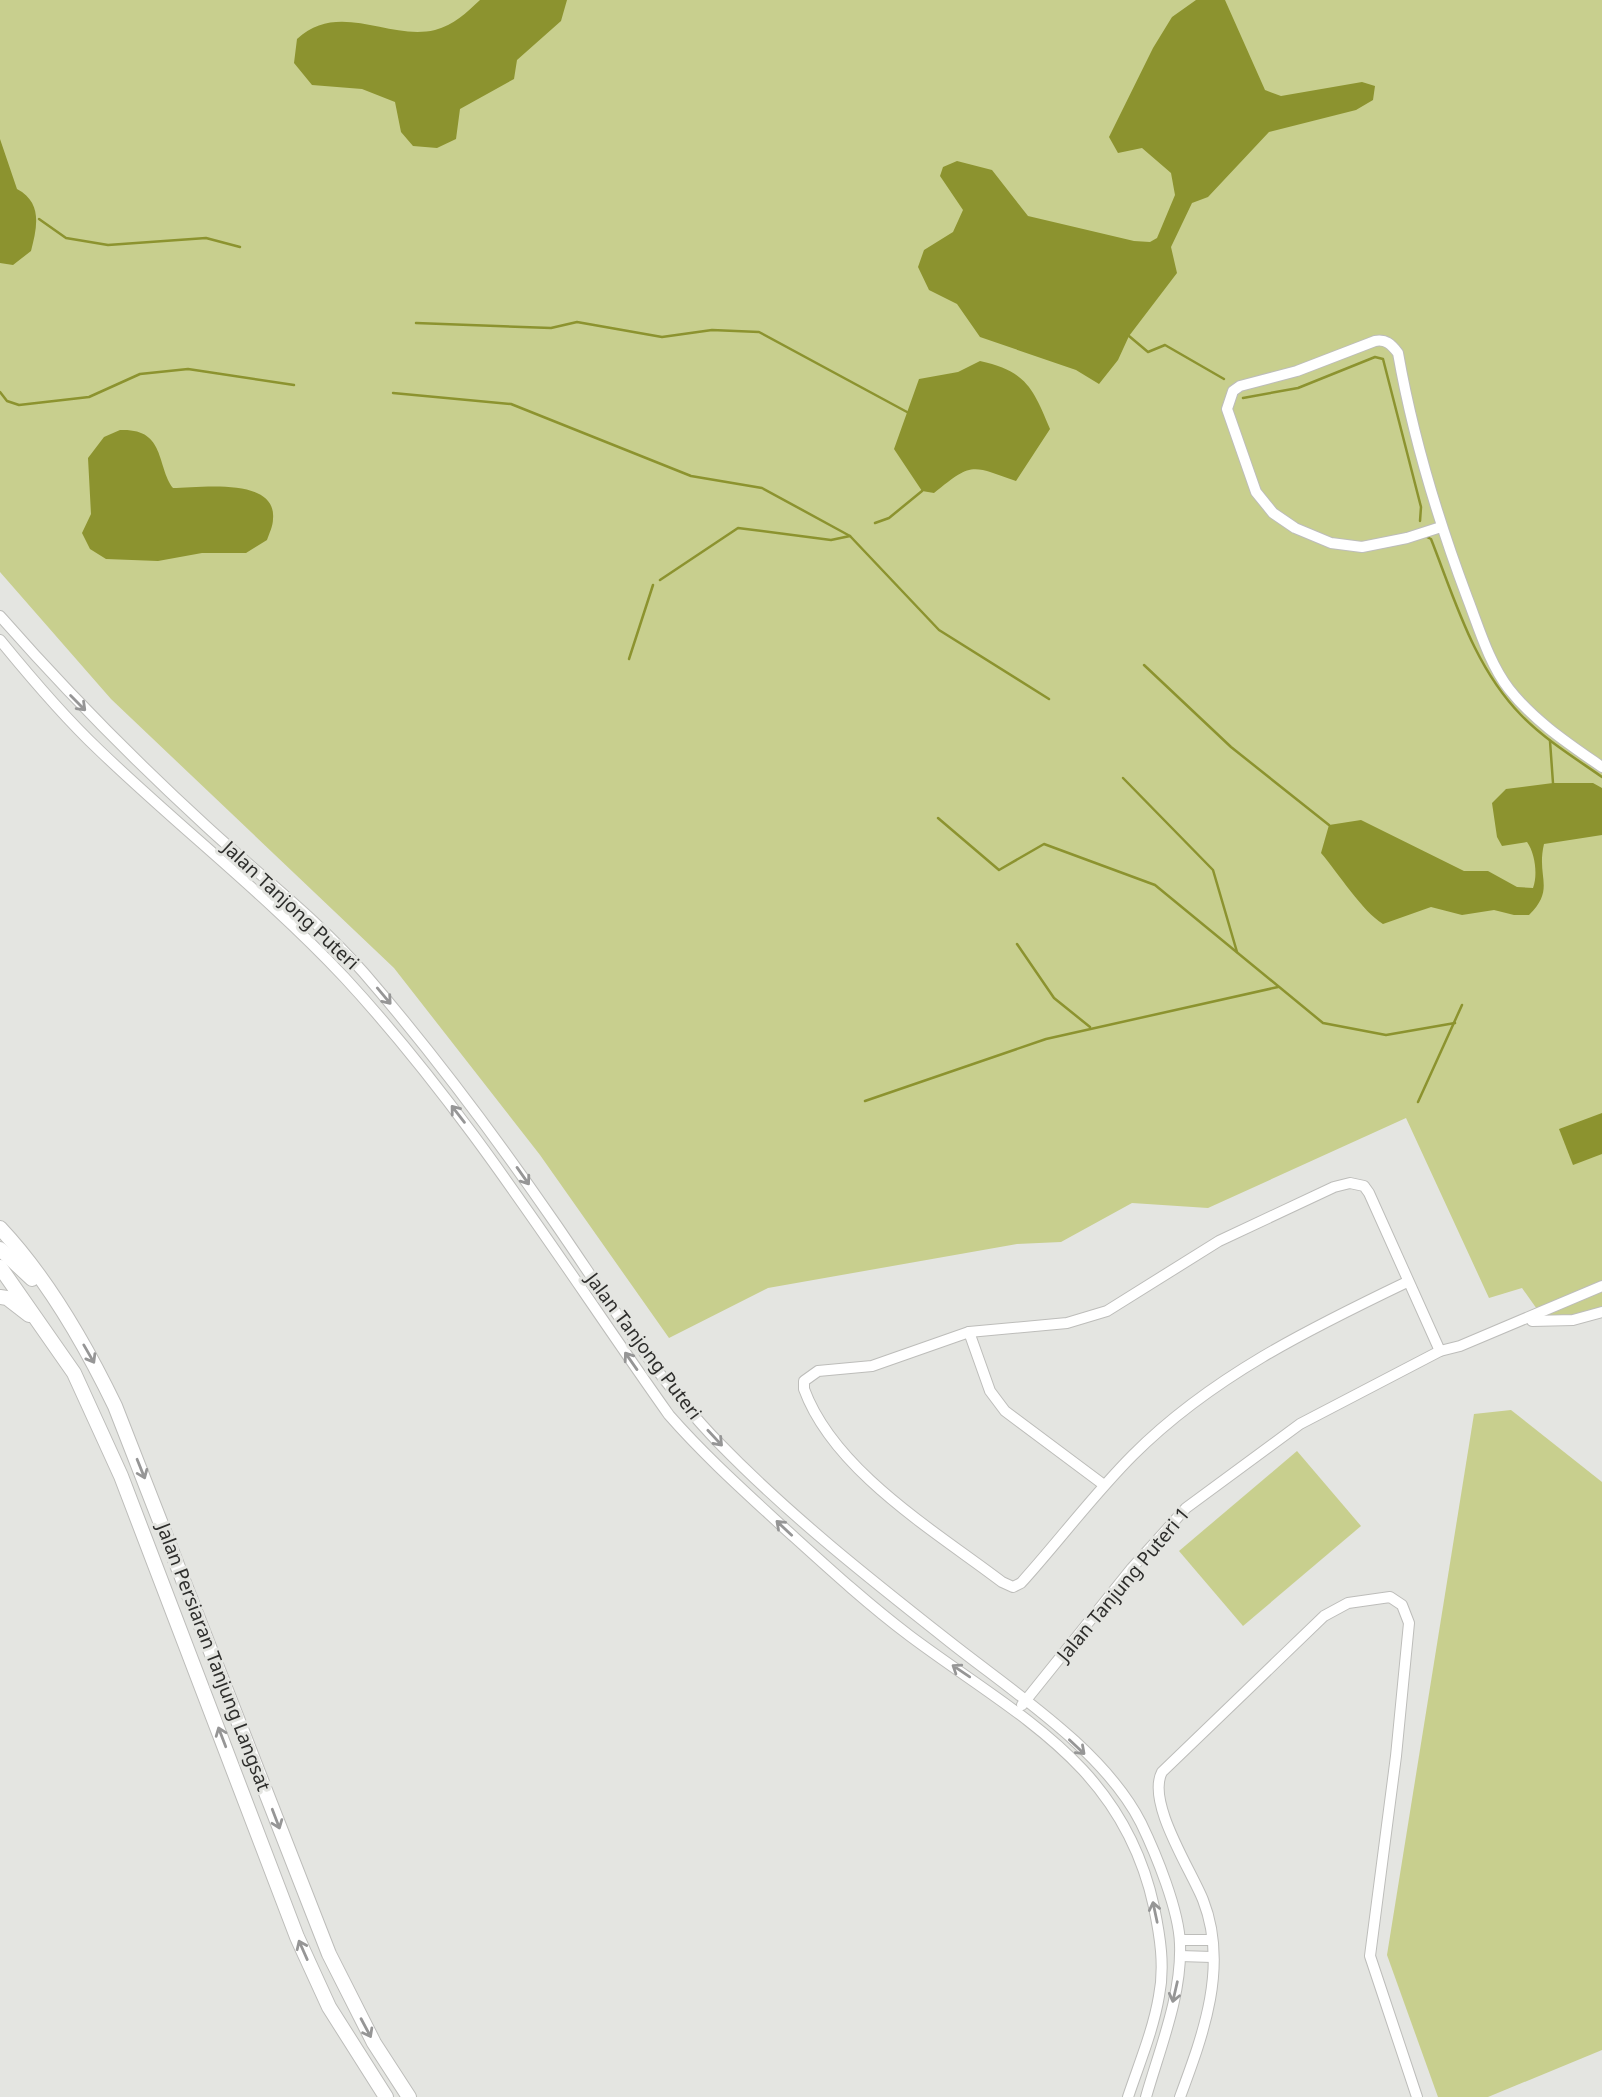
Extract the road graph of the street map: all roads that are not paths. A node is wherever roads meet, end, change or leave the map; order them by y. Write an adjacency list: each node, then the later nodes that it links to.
1 (1441, 527): 1 (street); 6 (street)
2 (0, 616): 4 (street, Jalan Tanjong Puteri)
3 (0, 640): 5 (street, Jalan Tanjong Puteri)
4 (58, 683): 5 (street); 20 (street, Jalan Tanjong Puteri, one-way to 20)
5 (46, 696): 20 (street, Jalan Tanjong Puteri, one-way to 5)
6 (1602, 768)
7 (0, 1228): 13 (main road, Jalan Persiaran Tanjung Langsat)
8 (0, 1249): 13 (main road)
9 (0, 1267): 17 (main road, Jalan Persiaran Tanjung Langsat)
10 (1407, 1282): 16 (street); 18 (street); 19 (street)
11 (1602, 1286): 15 (street, Jalan Tanjung Puteri 1)
12 (0, 1297): 17 (main road)
13 (58, 1305): 28 (main road, Jalan Persiaran Tanjung Langsat, one-way to 28)
14 (1602, 1312): 15 (street)
15 (1519, 1323): 18 (street, Jalan Tanjung Puteri 1)
16 (969, 1332): 19 (street); 19 (street)
17 (52, 1338): 27 (main road, Jalan Persiaran Tanjung Langsat, one-way to 17)
18 (1440, 1351): 20 (street, Jalan Tanjung Puteri 1)
19 (1104, 1485)
20 (1021, 1706): 21 (street, Jalan Tanjong Puteri, one-way to 21); 22 (street, Jalan Tanjong Puteri)
21 (1141, 1824): 22 (street); 23 (street, Jalan Tanjong Puteri)
22 (1136, 1846): 29 (street, Jalan Tanjong Puteri, one-way to 22)
23 (1180, 1940): 24 (street); 25 (street, Jalan Tanjong Puteri)
24 (1212, 1940): 26 (street); 32 (street)
25 (1180, 1956): 26 (street); 30 (street, Jalan Tanjong Puteri, one-way to 30)
26 (1212, 1957): 31 (street)
27 (382, 2094)
28 (409, 2097)
29 (1128, 2097)
30 (1146, 2097)
31 (1180, 2097)
32 (1417, 2097)

